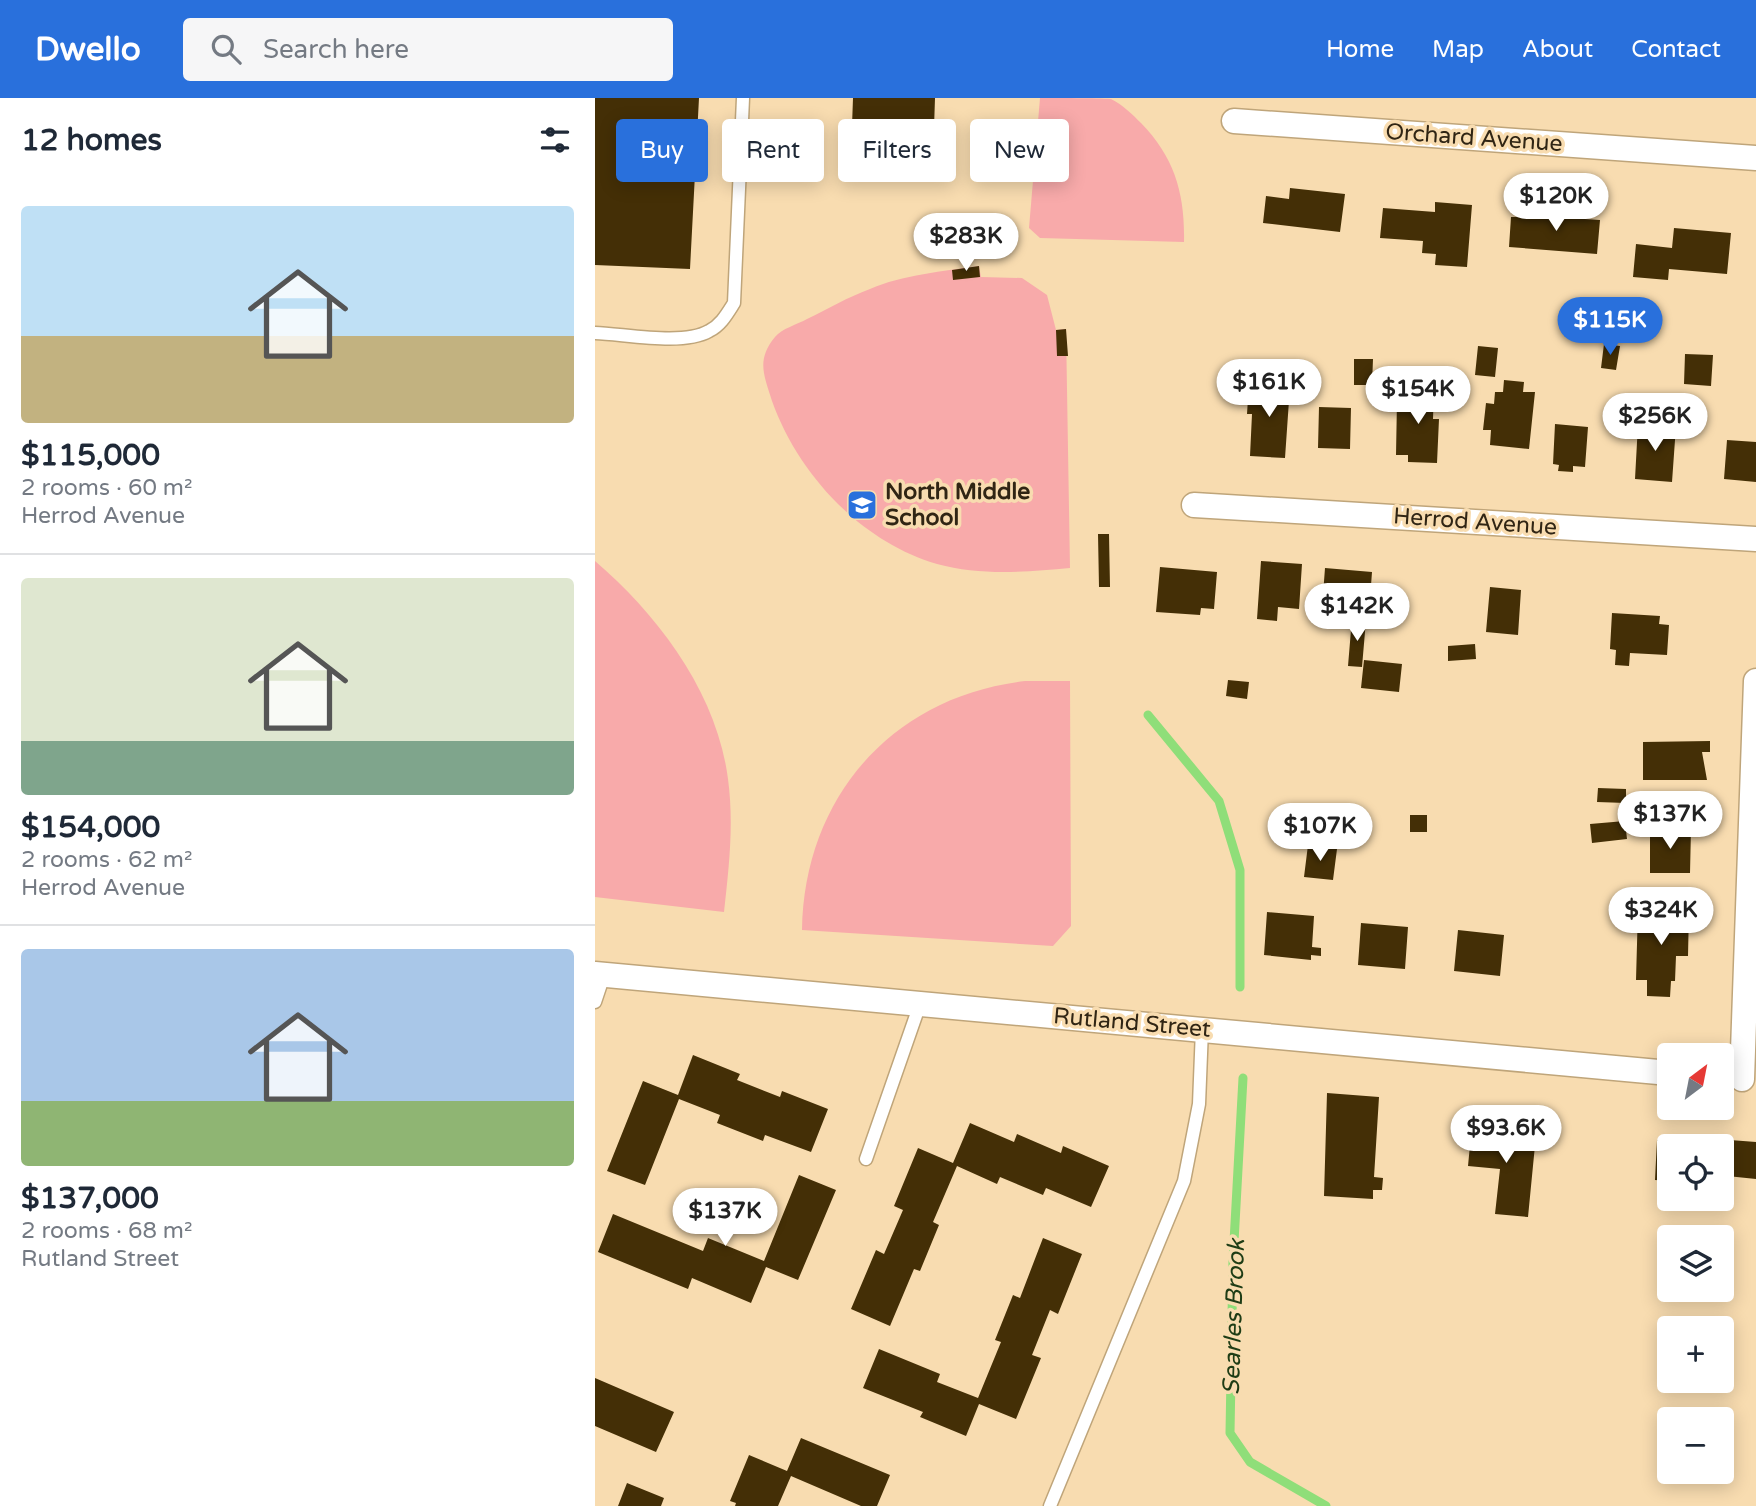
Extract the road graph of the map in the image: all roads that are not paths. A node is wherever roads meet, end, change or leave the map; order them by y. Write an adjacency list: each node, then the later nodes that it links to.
1 (743, 98): 4 (lane)
2 (1234, 121): 3 (street, Orchard Avenue)
3 (1756, 158)
4 (595, 333)
5 (1194, 505): 6 (street, Herrod Avenue)
6 (1756, 539)
7 (1756, 681): 13 (street)
8 (599, 974): 9 (lane); 10 (street, Rutland Street)
9 (595, 1002)
10 (920, 1004): 11 (street, Rutland Street); 14 (lane)
11 (1202, 1030): 12 (street, Rutland Street); 15 (lane)
12 (1657, 1072)
13 (1740, 1079)
14 (866, 1159)
15 (1050, 1506)

